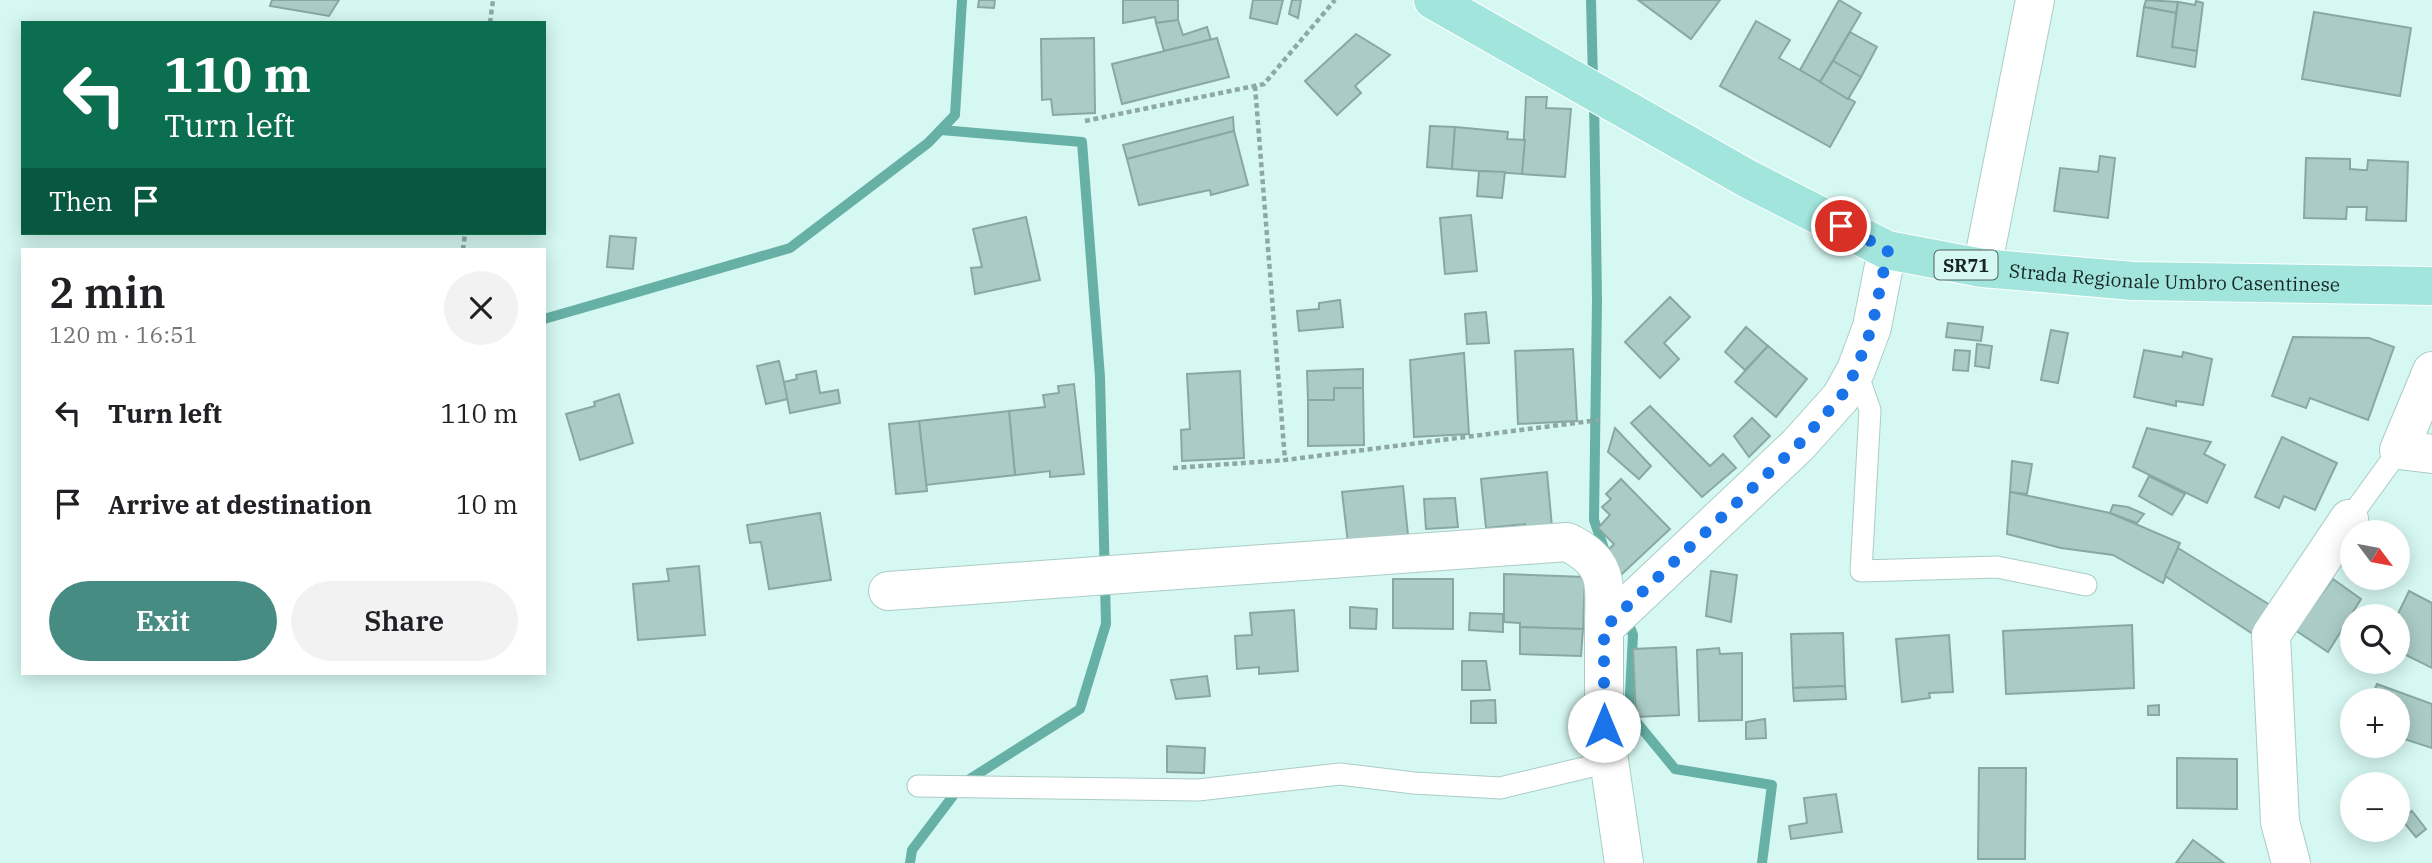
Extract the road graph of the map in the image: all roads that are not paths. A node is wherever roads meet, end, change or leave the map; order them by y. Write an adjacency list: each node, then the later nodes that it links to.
1 (1433, 0): 3 (main road, Strada Regionale Umbro Casentinese / SR71)
2 (2035, 0): 4 (street)
3 (1888, 250): 4 (main road, Strada Regionale Umbro Casentinese / SR71); 6 (street)
4 (1982, 268): 5 (main road, Strada Regionale Umbro Casentinese / SR71)
5 (2432, 286)
6 (1856, 370): 10 (lane); 12 (street)
7 (2432, 371): 8 (street)
8 (2416, 452): 9 (lane)
9 (2349, 519): 16 (street)
10 (2086, 585)
11 (888, 591): 12 (street)
12 (1604, 628): 13 (street)
13 (1609, 762): 14 (lane); 15 (street)
14 (918, 786)
15 (1624, 863)
16 (2291, 863)

